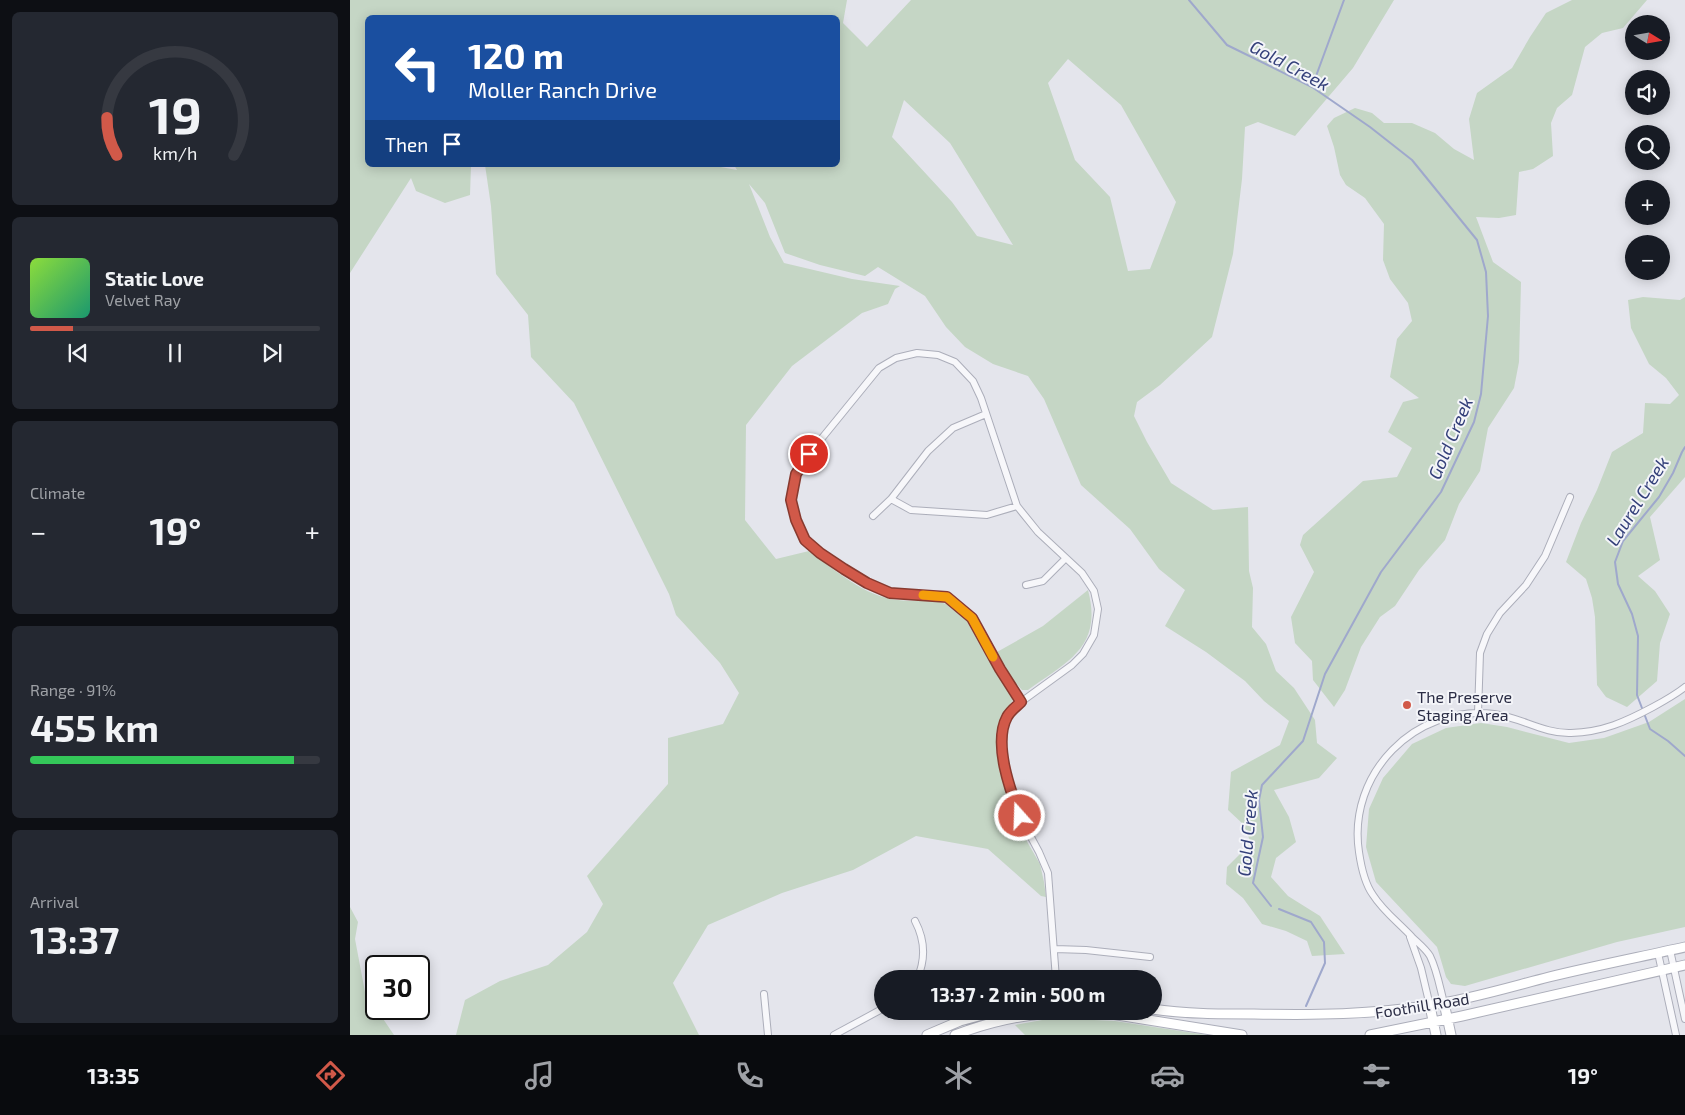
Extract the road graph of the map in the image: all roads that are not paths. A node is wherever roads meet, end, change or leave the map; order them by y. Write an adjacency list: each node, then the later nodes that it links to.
1 (986, 414): 3 (street); 4 (street); 9 (street)
2 (1570, 497): 10 (street)
3 (891, 498): 4 (street); 5 (street)
4 (1017, 506): 6 (street)
5 (873, 516)
6 (1066, 558): 7 (street); 9 (street)
7 (1026, 585)
8 (1685, 687): 10 (street)
9 (1021, 702): 14 (street)
10 (1478, 713): 12 (street)
11 (915, 921): 20 (street)
12 (1409, 934): 24 (street); 25 (street)
13 (1685, 947): 15 (main road, Foothill Road)
14 (1054, 949): 17 (street); 21 (street)
15 (1670, 950): 16 (main road, Foothill Road); 19 (street)
16 (1658, 953): 22 (street); 24 (main road, Foothill Road)
17 (1150, 957)
18 (1685, 965): 19 (main road, Foothill Road)
19 (1674, 967): 22 (main road, Foothill Road); 29 (street)
20 (920, 970)
21 (1055, 970)
22 (1662, 970): 28 (main road, Foothill Road); 42 (street)
23 (764, 994): 34 (street)
24 (1444, 1003): 25 (main road, Foothill Road); 28 (main road)
25 (1430, 1006): 26 (main road, Foothill Road); 33 (main road)
26 (1162, 1010)
27 (874, 1013): 35 (street)
28 (1447, 1019): 33 (main road, Foothill Road); 41 (main road)
29 (1685, 1019)
30 (964, 1020): 36 (main road)
31 (1002, 1020): 37 (main road)
32 (1149, 1020): 38 (main road)
33 (1433, 1022): 39 (main road, Foothill Road); 40 (main road)
34 (768, 1035)
35 (834, 1035)
36 (927, 1035)
37 (955, 1035)
38 (1242, 1035)
39 (1370, 1035)
40 (1436, 1035)
41 (1450, 1035)
42 (1676, 1035)

